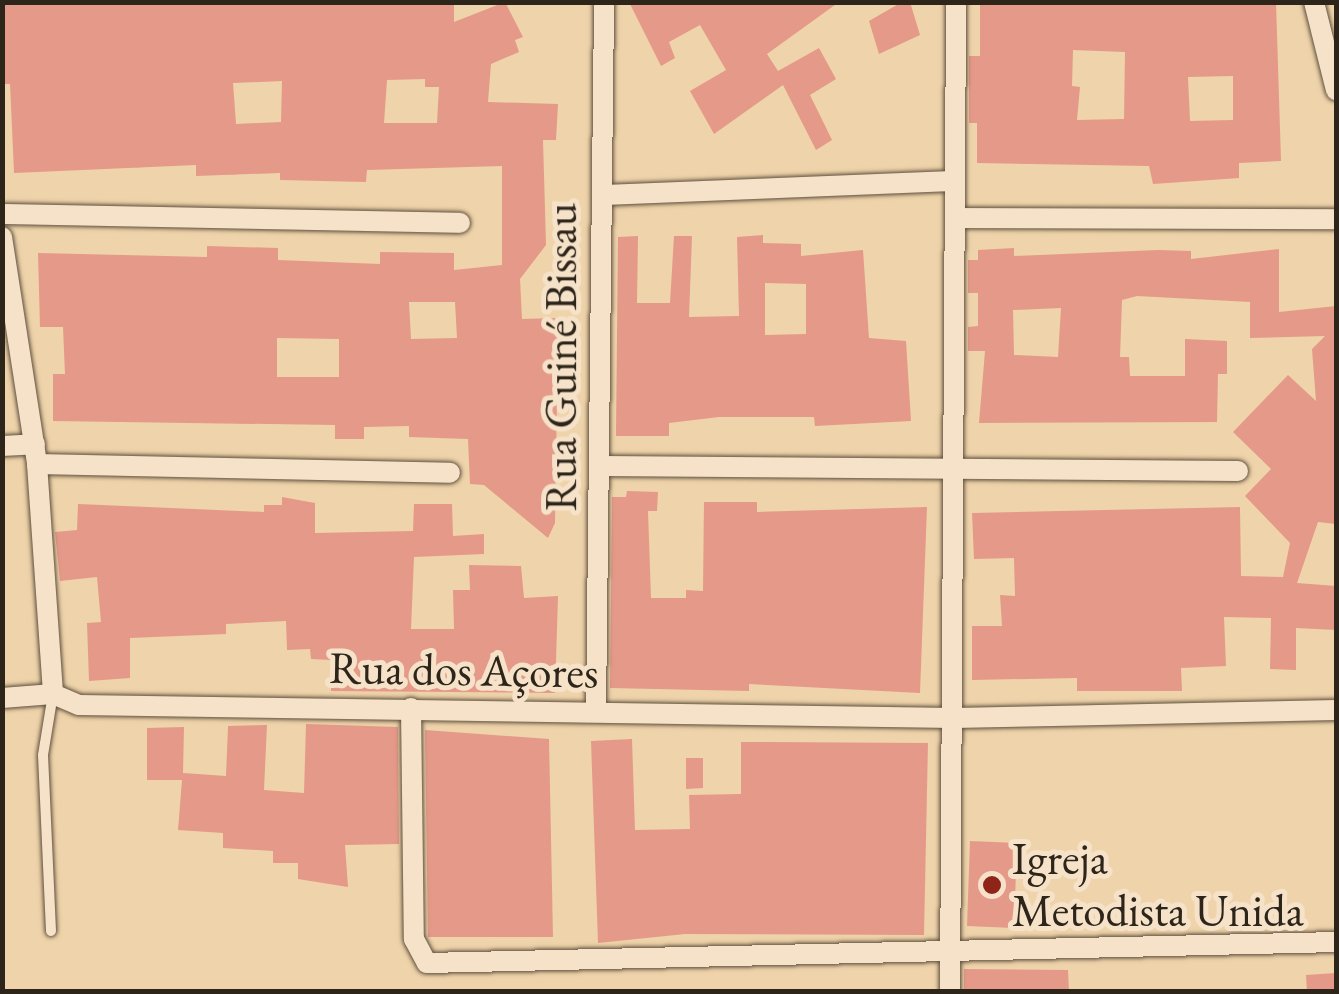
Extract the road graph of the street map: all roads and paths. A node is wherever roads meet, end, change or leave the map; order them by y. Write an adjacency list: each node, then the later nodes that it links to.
1 (604, 2): 6 (street, Rua Guiné Bissau)
2 (956, 2): 5 (street)
3 (1314, 2): 4 (street)
4 (1336, 90)
5 (955, 181): 6 (street); 8 (street)
6 (602, 195): 14 (street, Rua Guiné Bissau)
7 (2, 214): 10 (street)
8 (956, 218): 9 (street); 17 (street)
9 (1336, 219)
10 (460, 223)
11 (2, 237): 13 (street)
12 (2, 446): 13 (street)
13 (36, 454): 16 (street); 18 (street)
14 (602, 466): 17 (street); 22 (street, Rua Guiné Bissau)
15 (1238, 471): 17 (street)
16 (450, 472)
17 (957, 472): 23 (street)
18 (53, 694): 19 (street, Rua dos Açores); 20 (street, Rua dos Açores); 24 (lane)
19 (2, 698)
20 (412, 708): 22 (street, Rua dos Açores); 26 (street)
21 (1336, 710): 23 (street, Rua dos Açores)
22 (596, 712): 23 (street, Rua dos Açores)
23 (954, 718): 26 (street)
24 (51, 931)
25 (1336, 942): 26 (street)
26 (950, 955): 27 (street)
27 (950, 992)

